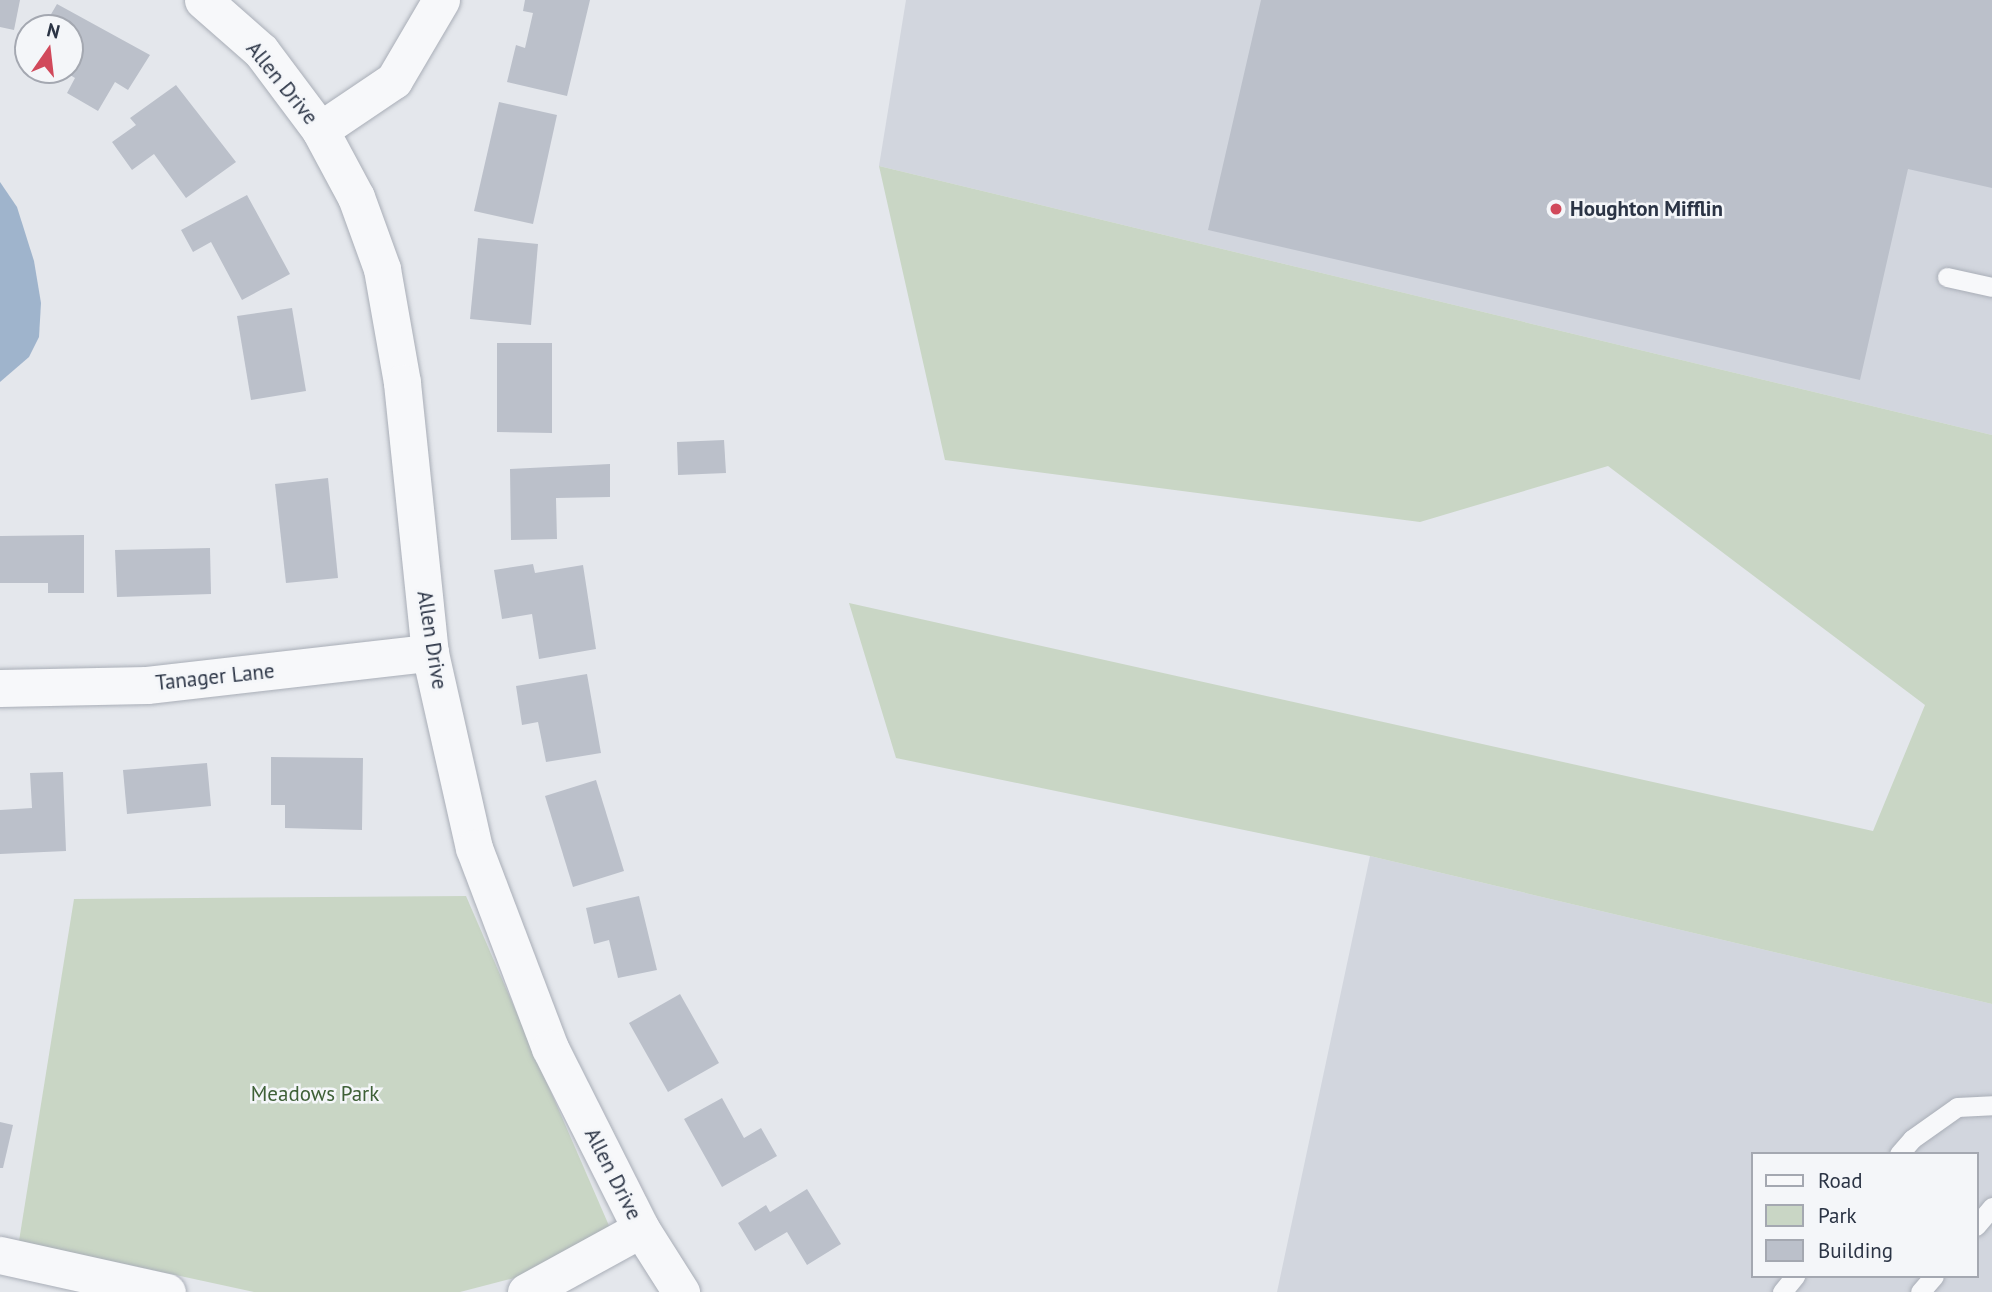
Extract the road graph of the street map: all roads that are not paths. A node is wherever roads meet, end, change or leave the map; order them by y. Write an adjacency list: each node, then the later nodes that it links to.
1 (203, 0): 3 (street, Allen Drive)
2 (441, 0): 3 (street)
3 (320, 130): 6 (street, Allen Drive)
4 (1947, 277): 5 (lane)
5 (1992, 287)
6 (430, 653): 7 (street, Tanager Lane); 12 (street, Allen Drive)
7 (0, 688)
8 (1992, 1105): 9 (lane)
9 (1901, 1152)
10 (1992, 1207): 11 (lane)
11 (1978, 1224)
12 (641, 1229): 17 (street); 18 (street, Allen Drive)
13 (0, 1255): 16 (street)
14 (1794, 1278): 19 (lane)
15 (1932, 1278): 20 (lane)
16 (167, 1292)
17 (526, 1292)
18 (681, 1292)
19 (1782, 1292)
20 (1920, 1292)

